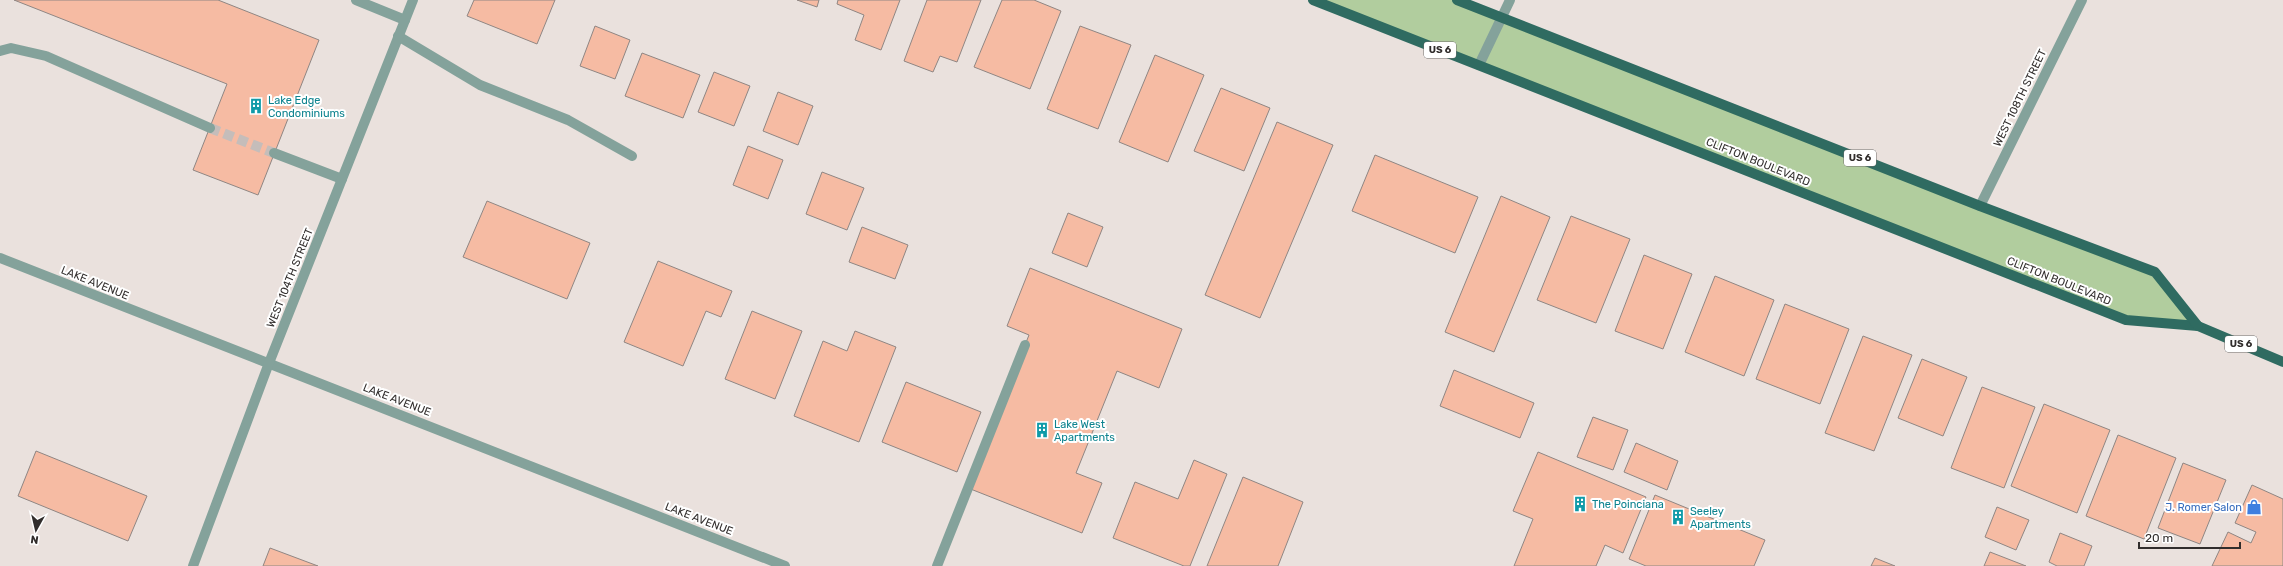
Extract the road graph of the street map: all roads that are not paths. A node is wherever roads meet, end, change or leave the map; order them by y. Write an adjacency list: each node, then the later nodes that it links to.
1 (356, 0): 8 (street)
2 (413, 0): 8 (street, WEST 104TH STREET)
3 (1313, 0): 11 (main road, CLIFTON BOULEVARD / US 6)
4 (1457, 0): 7 (main road, CLIFTON BOULEVARD / US 6)
5 (1510, 0): 7 (street)
6 (2082, 0): 16 (street, WEST 108TH STREET)
7 (1501, 16): 11 (street); 16 (main road, CLIFTON BOULEVARD / US 6)
8 (405, 20): 9 (street, WEST 104TH STREET)
9 (398, 36): 14 (street); 15 (street, WEST 104TH STREET)
10 (0, 51): 12 (street)
11 (1479, 65): 18 (main road, CLIFTON BOULEVARD / US 6)
12 (210, 128)
13 (274, 153): 15 (street)
14 (632, 156)
15 (342, 179): 21 (street, WEST 104TH STREET)
16 (1980, 206): 18 (main road, CLIFTON BOULEVARD / US 6)
17 (0, 258): 21 (street, LAKE AVENUE)
18 (2198, 326): 20 (main road, CLIFTON BOULEVARD / US 6)
19 (1025, 345): 24 (street)
20 (2283, 362)
21 (269, 363): 22 (street, WEST 104TH STREET); 23 (street, LAKE AVENUE)
22 (193, 566)
23 (785, 566)
24 (937, 566)

